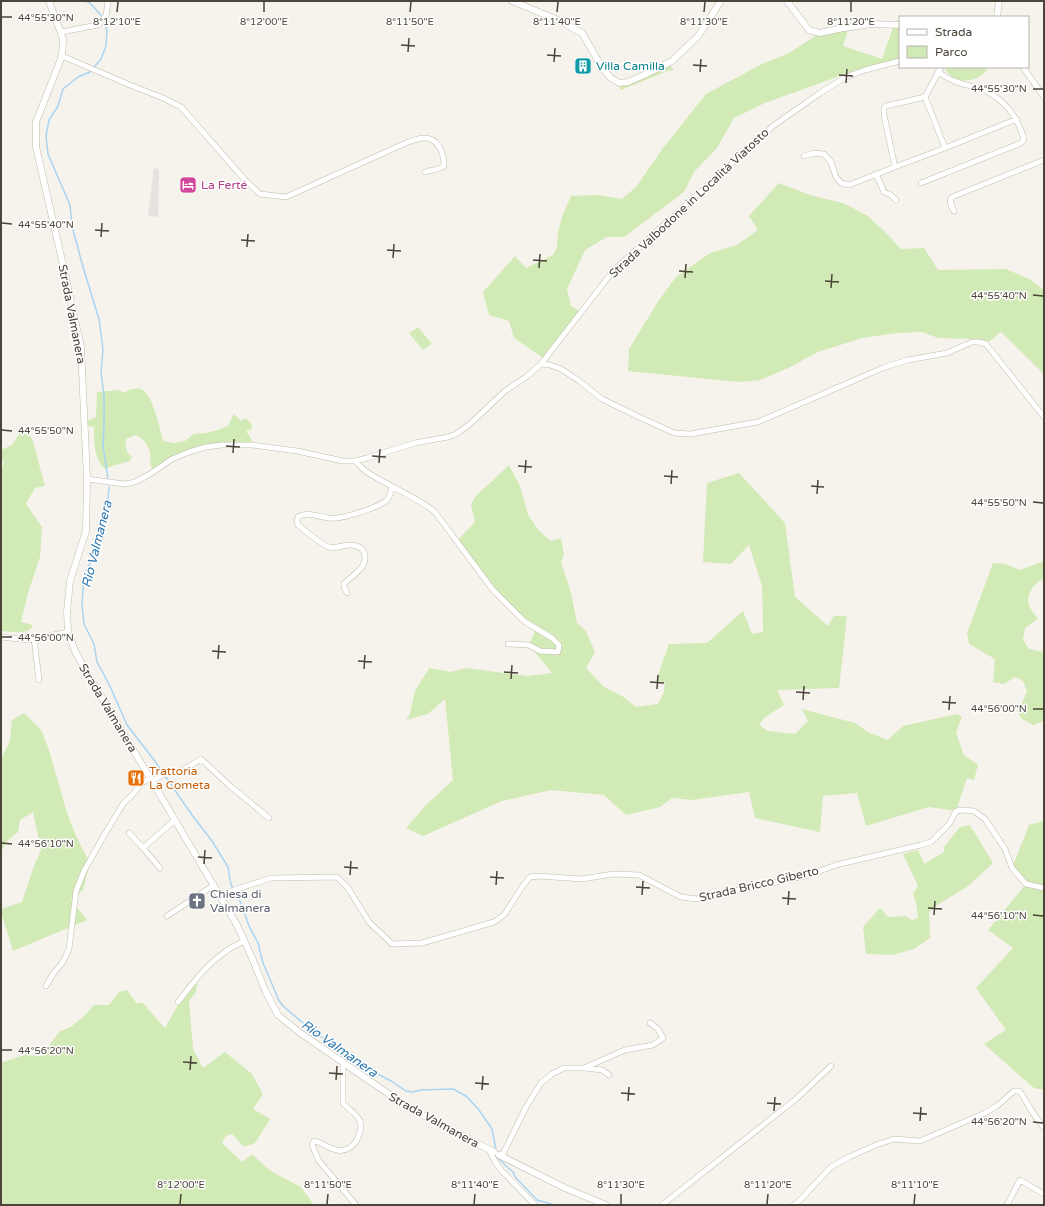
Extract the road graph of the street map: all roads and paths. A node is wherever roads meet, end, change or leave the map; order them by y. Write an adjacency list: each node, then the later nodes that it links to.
1 (49, 1): 9 (street, Strada Valmanera)
2 (108, 1): 9 (street)
3 (512, 1): 4 (street)
4 (721, 1)
5 (787, 1): 8 (street)
6 (999, 1): 7 (street)
7 (997, 16)
8 (899, 25)
9 (61, 32): 10 (street, Strada Valmanera)
10 (62, 56): 21 (street); 29 (street, Strada Valmanera)
11 (899, 61): 26 (street, Strada Valbodone in Località Viatosto)
12 (1024, 68): 15 (street)
13 (940, 70): 14 (street); 16 (street)
14 (926, 97): 17 (street); 20 (street)
15 (1044, 97)
16 (1017, 119): 17 (street); 23 (street)
17 (945, 148): 20 (street)
18 (804, 156): 22 (street)
19 (1044, 160): 25 (street)
20 (894, 167): 22 (street)
21 (425, 172)
22 (876, 174): 24 (street)
23 (921, 183)
24 (896, 200)
25 (954, 212)
26 (541, 364): 27 (street); 28 (street, Strada Valbodone in Località Viatosto)
27 (1044, 417)
28 (355, 461): 29 (street, Strada Valbodone in Località Viatosto); 30 (street)
29 (87, 479): 32 (street, Strada Valmanera)
30 (392, 487): 31 (street); 35 (street)
31 (347, 593)
32 (68, 632): 34 (street); 37 (street, Strada Valmanera)
33 (1, 637): 34 (street)
34 (34, 638): 36 (street)
35 (508, 644)
36 (39, 680)
37 (151, 780): 38 (street); 39 (street, Strada Valmanera); 48 (street)
38 (269, 818)
39 (175, 820): 41 (street); 43 (street, Strada Valmanera)
40 (128, 833): 41 (street)
41 (143, 848): 42 (street)
42 (160, 868)
43 (214, 886): 45 (street, Strada Valmanera); 46 (street)
44 (1044, 888): 45 (street, Strada Bricco Giberto)
45 (219, 895): 47 (street, Strada Valmanera)
46 (166, 916)
47 (245, 941): 49 (street); 51 (street, Strada Valmanera)
48 (46, 986)
49 (178, 1002)
50 (650, 1023): 53 (street)
51 (344, 1063): 56 (street, Strada Valmanera); 58 (street)
52 (831, 1066): 61 (street)
53 (585, 1068): 54 (street); 56 (street)
54 (609, 1075)
55 (1044, 1128): 62 (street)
56 (496, 1153): 59 (street); 60 (street, Strada Valmanera)
57 (1044, 1194): 63 (street)
58 (356, 1205)
59 (535, 1205)
60 (606, 1205)
61 (662, 1205)
62 (794, 1205)
63 (1007, 1205)

